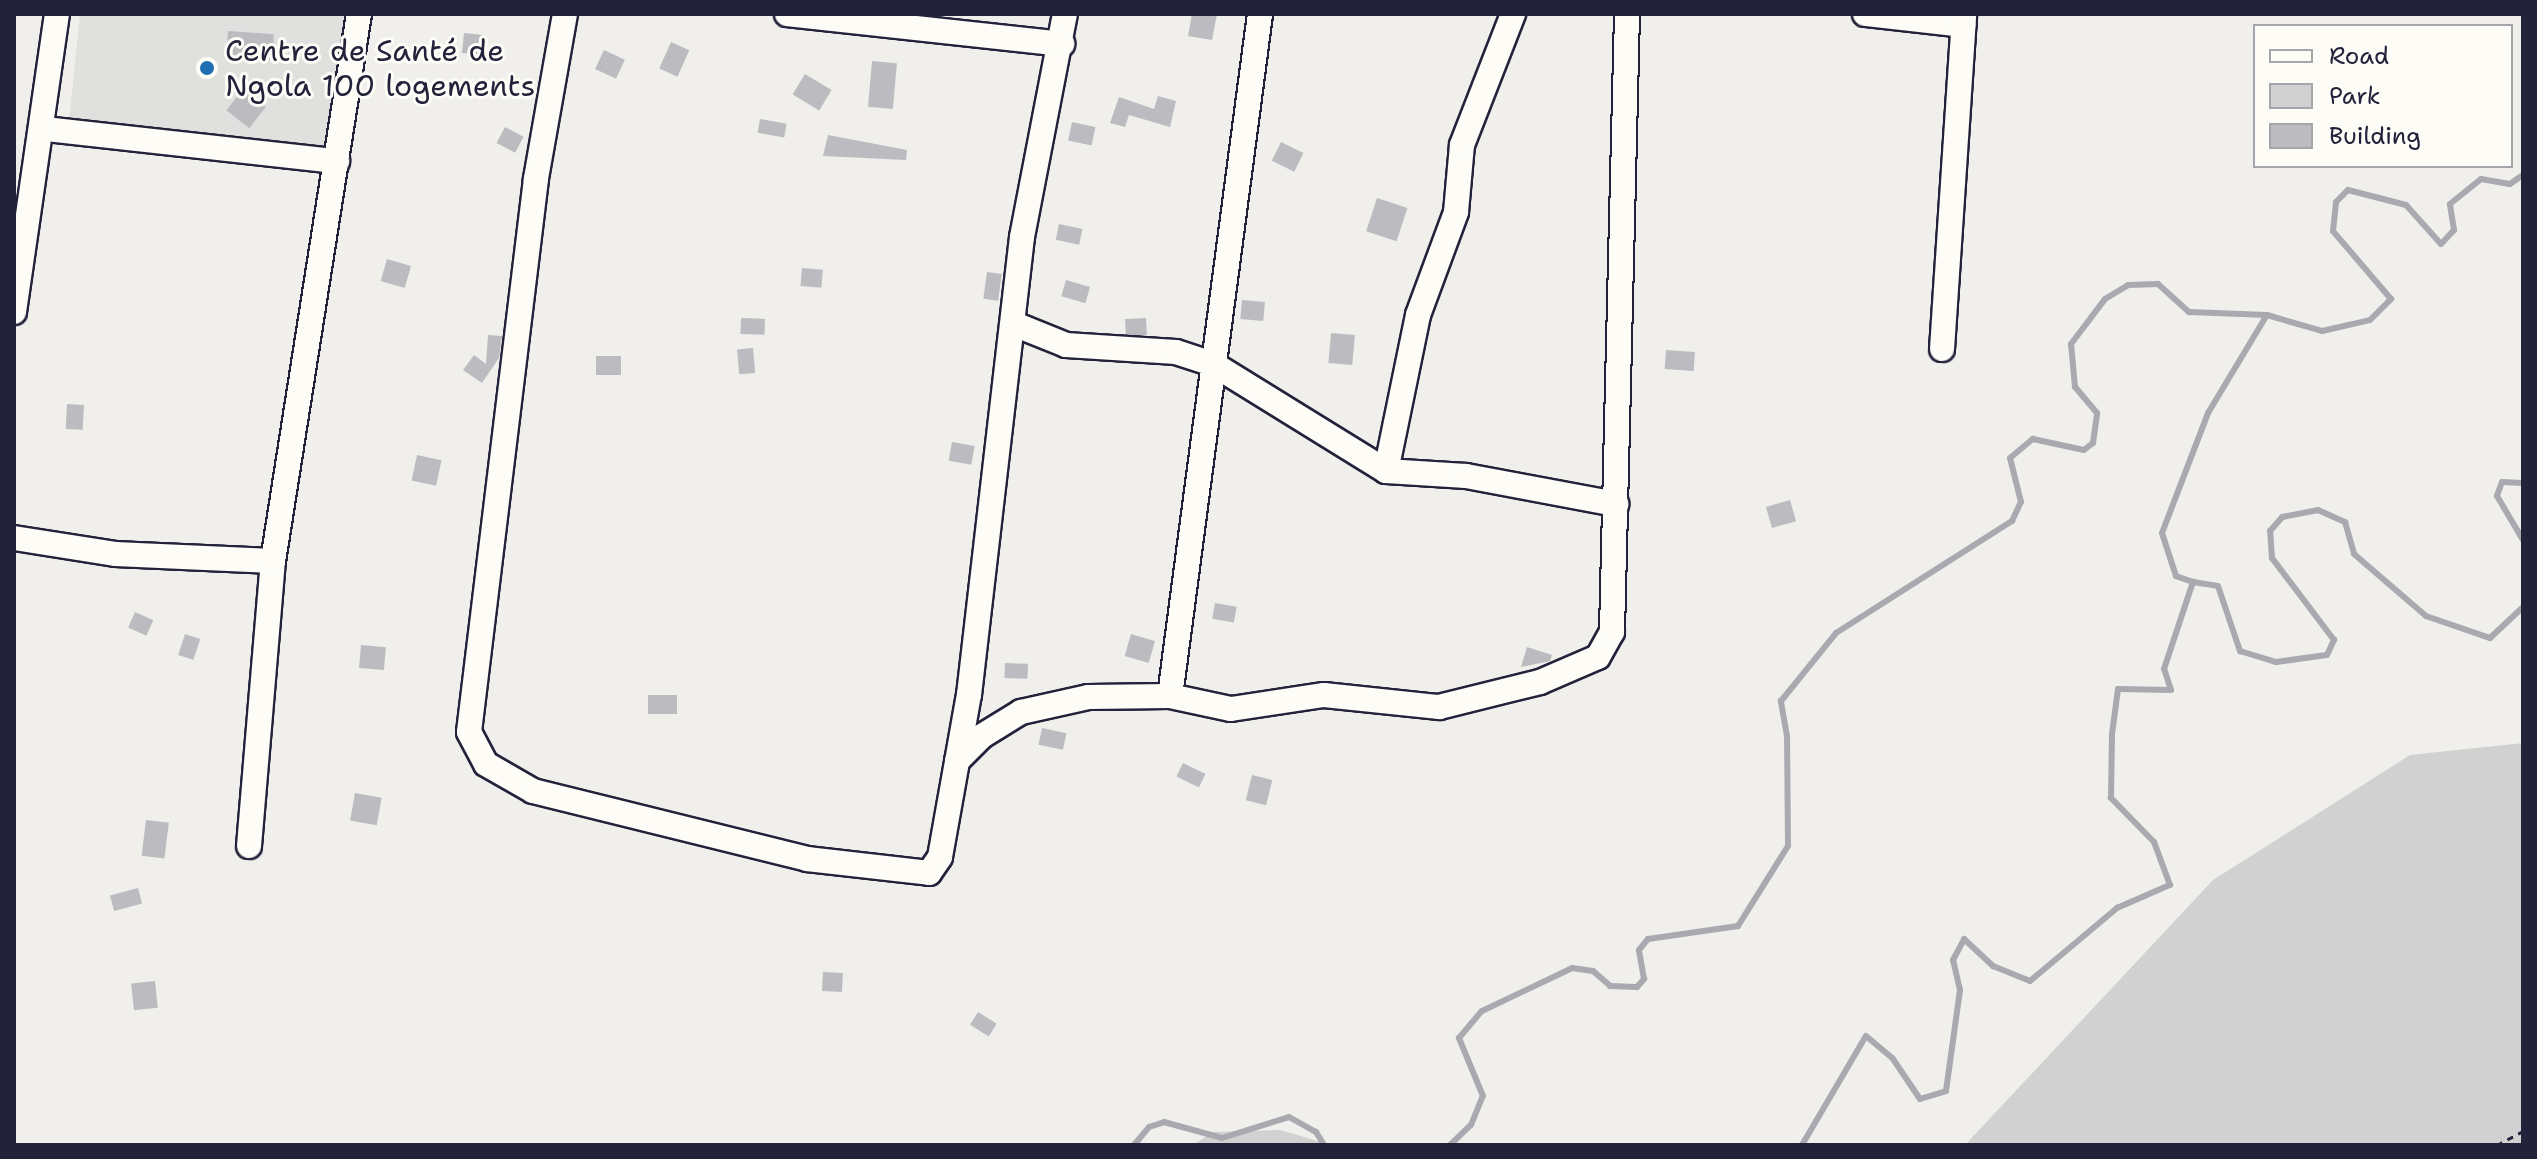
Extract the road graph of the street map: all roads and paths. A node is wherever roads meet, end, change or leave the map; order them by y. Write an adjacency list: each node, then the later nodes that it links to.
1 (57, 14): 12 (street)
2 (359, 14): 13 (street)
3 (565, 14): 24 (street)
4 (787, 14): 11 (street)
5 (1065, 14): 11 (street)
6 (1260, 14): 18 (street)
7 (1513, 14): 19 (street)
8 (1627, 14): 20 (street)
9 (1865, 14): 10 (street)
10 (1964, 20): 17 (street)
11 (1062, 44): 16 (street)
12 (45, 129): 13 (street); 14 (street)
13 (337, 161): 22 (street)
14 (20, 204): 15 (street)
15 (14, 312)
16 (1014, 324): 18 (street); 24 (street)
17 (1942, 349)
18 (1213, 364): 19 (street); 23 (street)
19 (1386, 471): 20 (street)
20 (1616, 504): 23 (street)
21 (14, 538): 22 (street)
22 (273, 561): 25 (street)
23 (1170, 696): 24 (street)
24 (957, 761)
25 (249, 846)
26 (2523, 1131): 27 (path)
27 (2497, 1145)

